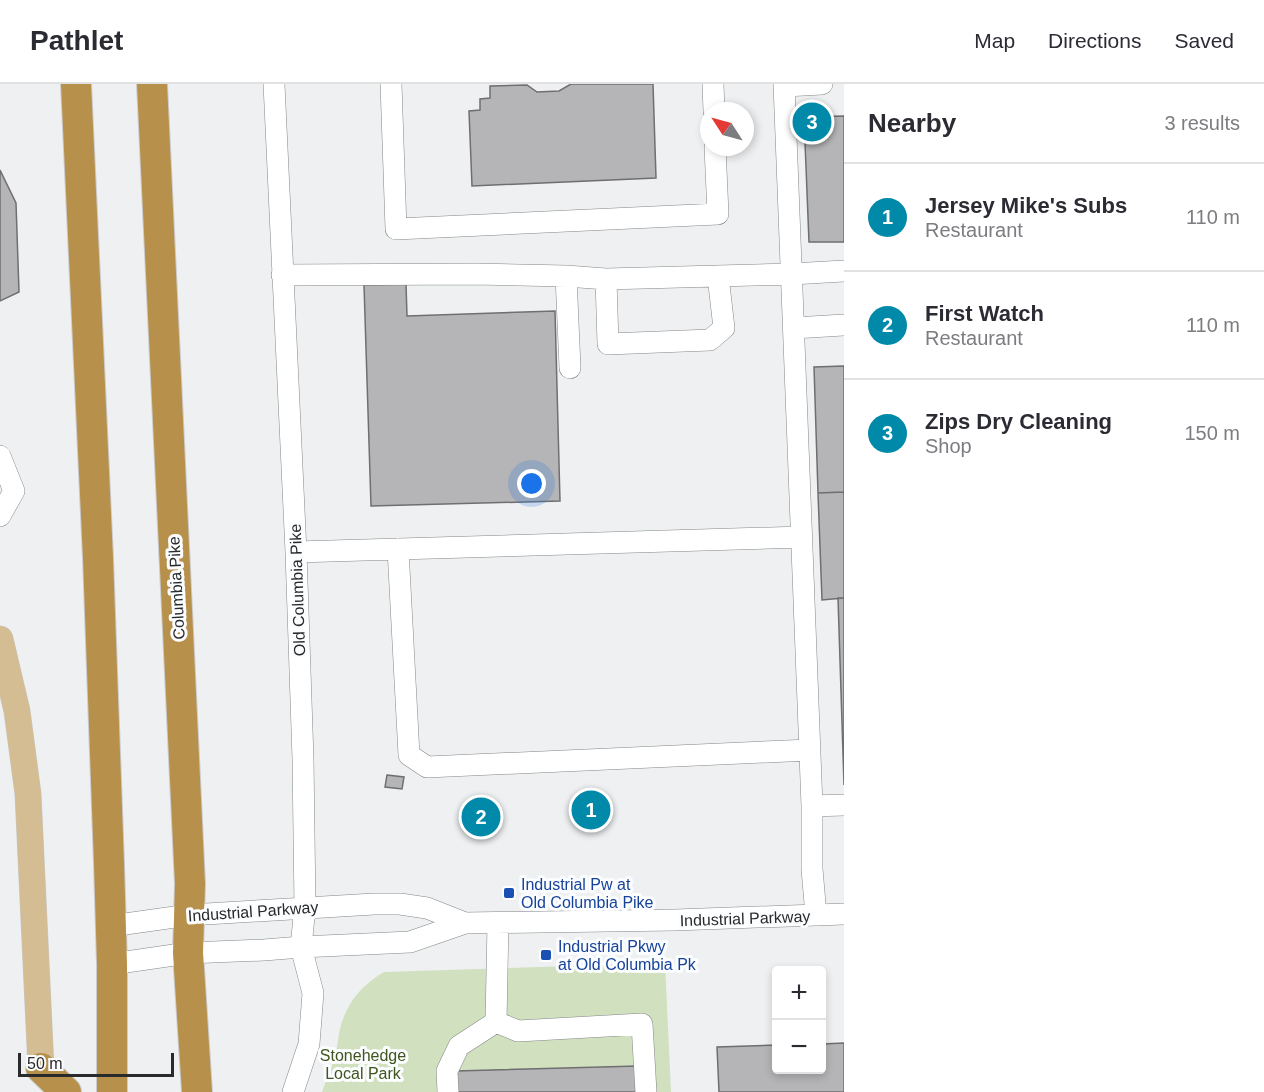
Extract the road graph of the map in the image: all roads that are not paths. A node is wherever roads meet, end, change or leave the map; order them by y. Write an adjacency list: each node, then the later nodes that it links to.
1 (76, 84): 34 (highway)
2 (152, 84): 30 (highway, Columbia Pike)
3 (274, 84): 12 (street, Old Columbia Pike)
4 (391, 84): 9 (street)
5 (713, 84): 8 (street)
6 (822, 84): 7 (street)
7 (784, 85): 11 (street)
8 (714, 102)
9 (715, 156)
10 (844, 271): 11 (street)
11 (792, 274): 14 (street); 17 (street)
12 (282, 275): 13 (street); 23 (street, Old Columbia Pike)
13 (566, 276): 15 (street); 18 (street)
14 (718, 276): 15 (street); 15 (street)
15 (606, 279)
16 (844, 325): 17 (street)
17 (794, 328): 21 (street)
18 (570, 368)
19 (0, 456): 20 (street)
20 (0, 516)
21 (802, 537): 22 (street); 25 (street)
22 (398, 549): 23 (street); 25 (street)
23 (296, 552): 28 (street, Old Columbia Pike)
24 (0, 639): 39 (main road)
25 (810, 750): 27 (street)
26 (844, 805): 27 (street)
27 (812, 806): 31 (street)
28 (305, 907): 30 (street, Industrial Parkway); 32 (street, Industrial Parkway); 35 (street, Old Columbia Pike)
29 (844, 914): 31 (street, Industrial Parkway)
30 (189, 915): 34 (street, Industrial Parkway); 36 (highway, Columbia Pike)
31 (816, 915): 33 (street, Industrial Parkway)
32 (465, 923): 33 (street, Industrial Parkway); 35 (street, Industrial Parkway)
33 (498, 923): 38 (street)
34 (111, 926): 37 (highway)
35 (301, 947): 36 (street, Industrial Parkway); 43 (street, Old Columbia Pike)
36 (188, 952): 37 (street, Industrial Parkway); 42 (highway, Columbia Pike)
37 (112, 964): 41 (highway)
38 (496, 1022): 44 (street); 45 (street)
39 (41, 1080): 40 (highway)
40 (66, 1092)
41 (112, 1092)
42 (197, 1092)
43 (293, 1092)
44 (448, 1092)
45 (646, 1092)

